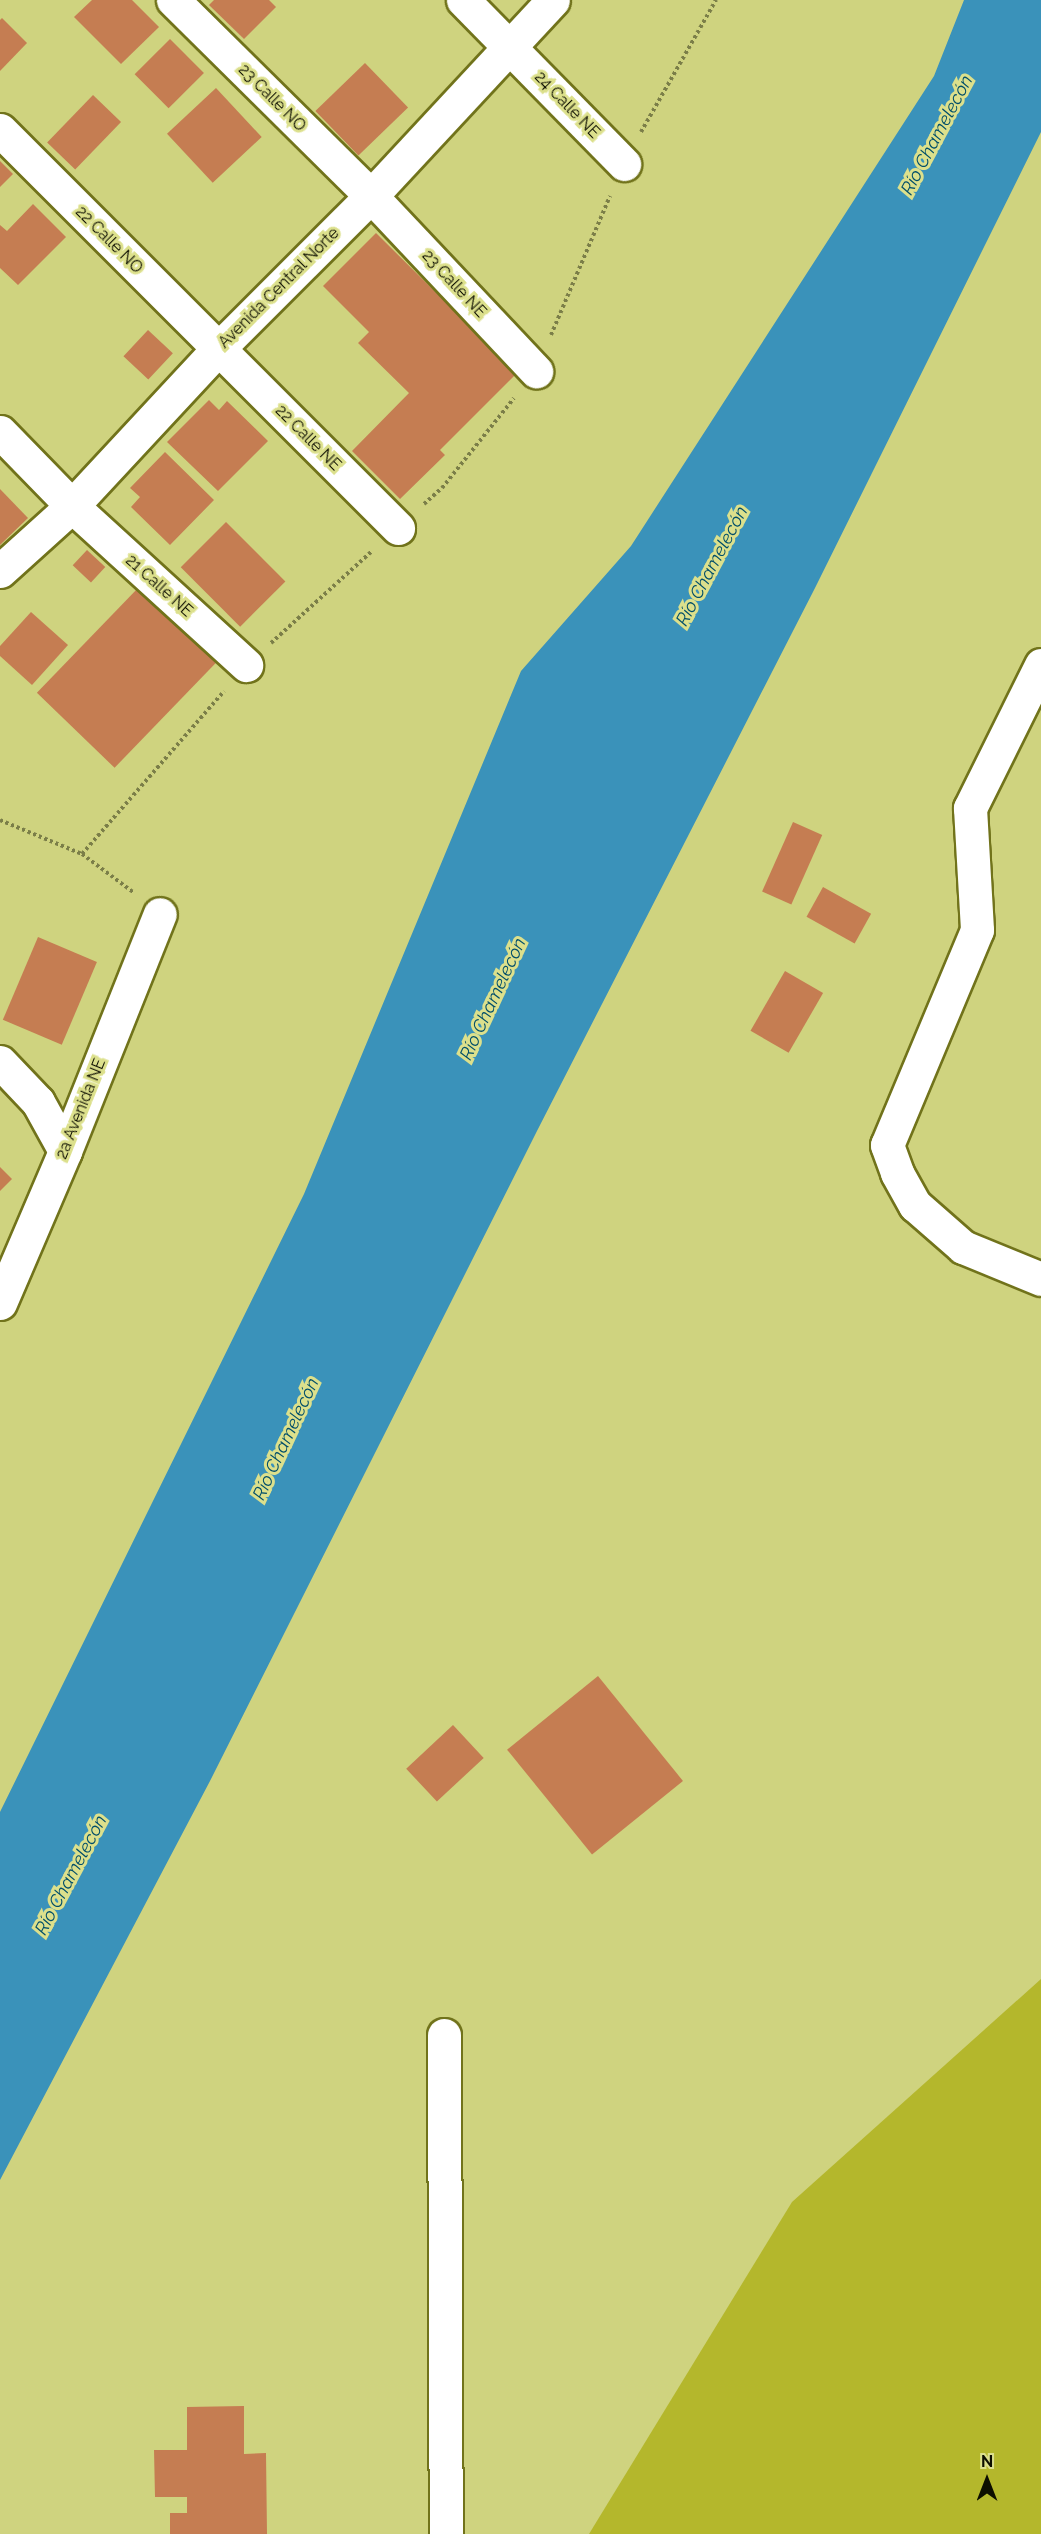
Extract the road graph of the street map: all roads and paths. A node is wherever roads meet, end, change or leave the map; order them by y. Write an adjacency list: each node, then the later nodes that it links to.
1 (173, 0): 8 (street, 23 Calle NO)
2 (463, 0): 5 (street, 24 Calle NE)
3 (553, 0): 5 (street, Avenida Central Norte)
4 (716, 0): 7 (path)
5 (510, 47): 7 (street, 24 Calle NE); 8 (street, Avenida Central Norte)
6 (0, 130): 9 (street, 22 Calle NO)
7 (624, 164): 10 (path)
8 (371, 196): 9 (street, Avenida Central Norte); 10 (street, 23 Calle NE)
9 (218, 349): 12 (street, Avenida Central Norte); 13 (street, 22 Calle NE)
10 (536, 371): 13 (path)
11 (0, 432): 12 (street, 21 Calle NE)
12 (72, 506): 14 (street, Avenida Central Norte); 15 (street, 21 Calle NE)
13 (398, 528): 15 (path)
14 (0, 571)
15 (246, 665): 18 (path)
16 (1041, 666): 22 (street)
17 (0, 820): 18 (path)
18 (82, 854): 19 (path)
19 (160, 914): 21 (street, 2a Avenida NE)
20 (0, 1062): 21 (street)
21 (65, 1151): 23 (street, 2a Avenida NE)
22 (1041, 1279)
23 (0, 1303)
24 (444, 2035): 25 (street)
25 (446, 2534)

